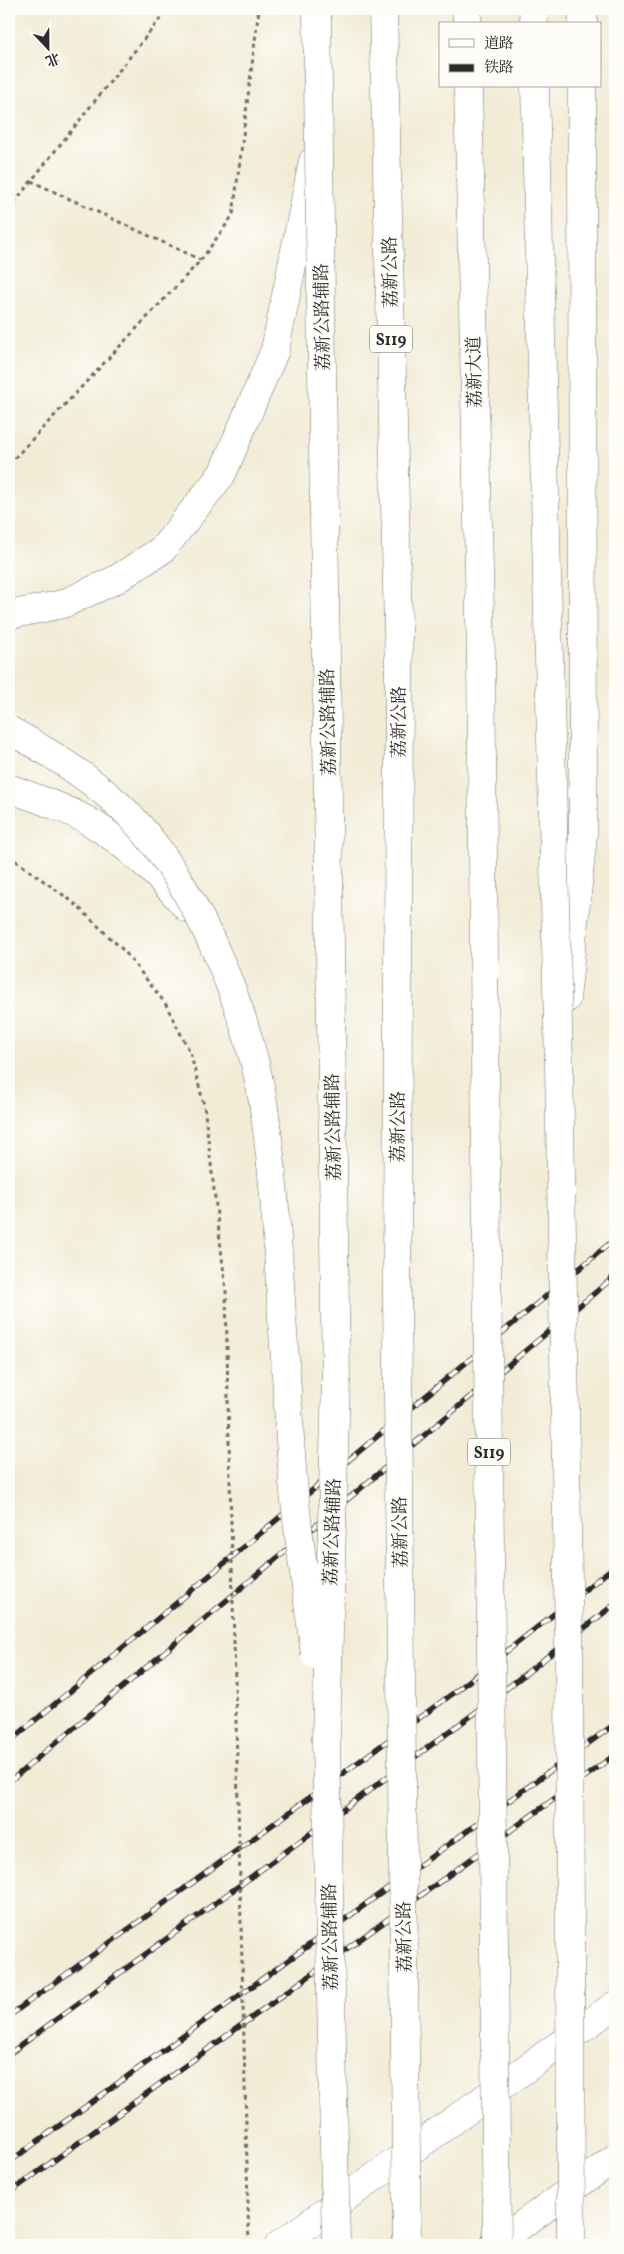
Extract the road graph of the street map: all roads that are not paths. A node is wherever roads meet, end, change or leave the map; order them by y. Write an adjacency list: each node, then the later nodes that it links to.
1 (317, 9): 12 (main road, 荔新公路辅路, bridge)
2 (383, 9): 23 (main road, 荔新公路 / S119, bridge)
3 (467, 9): 6 (main road)
4 (533, 9): 7 (main road)
5 (583, 9): 8 (main road)
6 (467, 22)
7 (534, 22)
8 (583, 22)
9 (468, 88): 24 (main road, 荔新大道 / S119, bridge)
10 (535, 88): 17 (main road, bridge)
11 (582, 88): 17 (main road, bridge)
12 (320, 127): 13 (main road, bridge); 18 (main road, 荔新公路辅路, bridge)
13 (9, 615)
14 (9, 730): 16 (main road, bridge)
15 (9, 788): 16 (main road, bridge)
16 (205, 928): 18 (main road, bridge)
17 (559, 1065): 25 (main road, bridge)
18 (326, 1740): 22 (main road, 荔新公路辅路, bridge)
19 (615, 2005): 21 (main road)
20 (615, 2158): 24 (main road)
21 (279, 2245)
22 (336, 2245)
23 (407, 2245)
24 (495, 2245)
25 (571, 2245)

